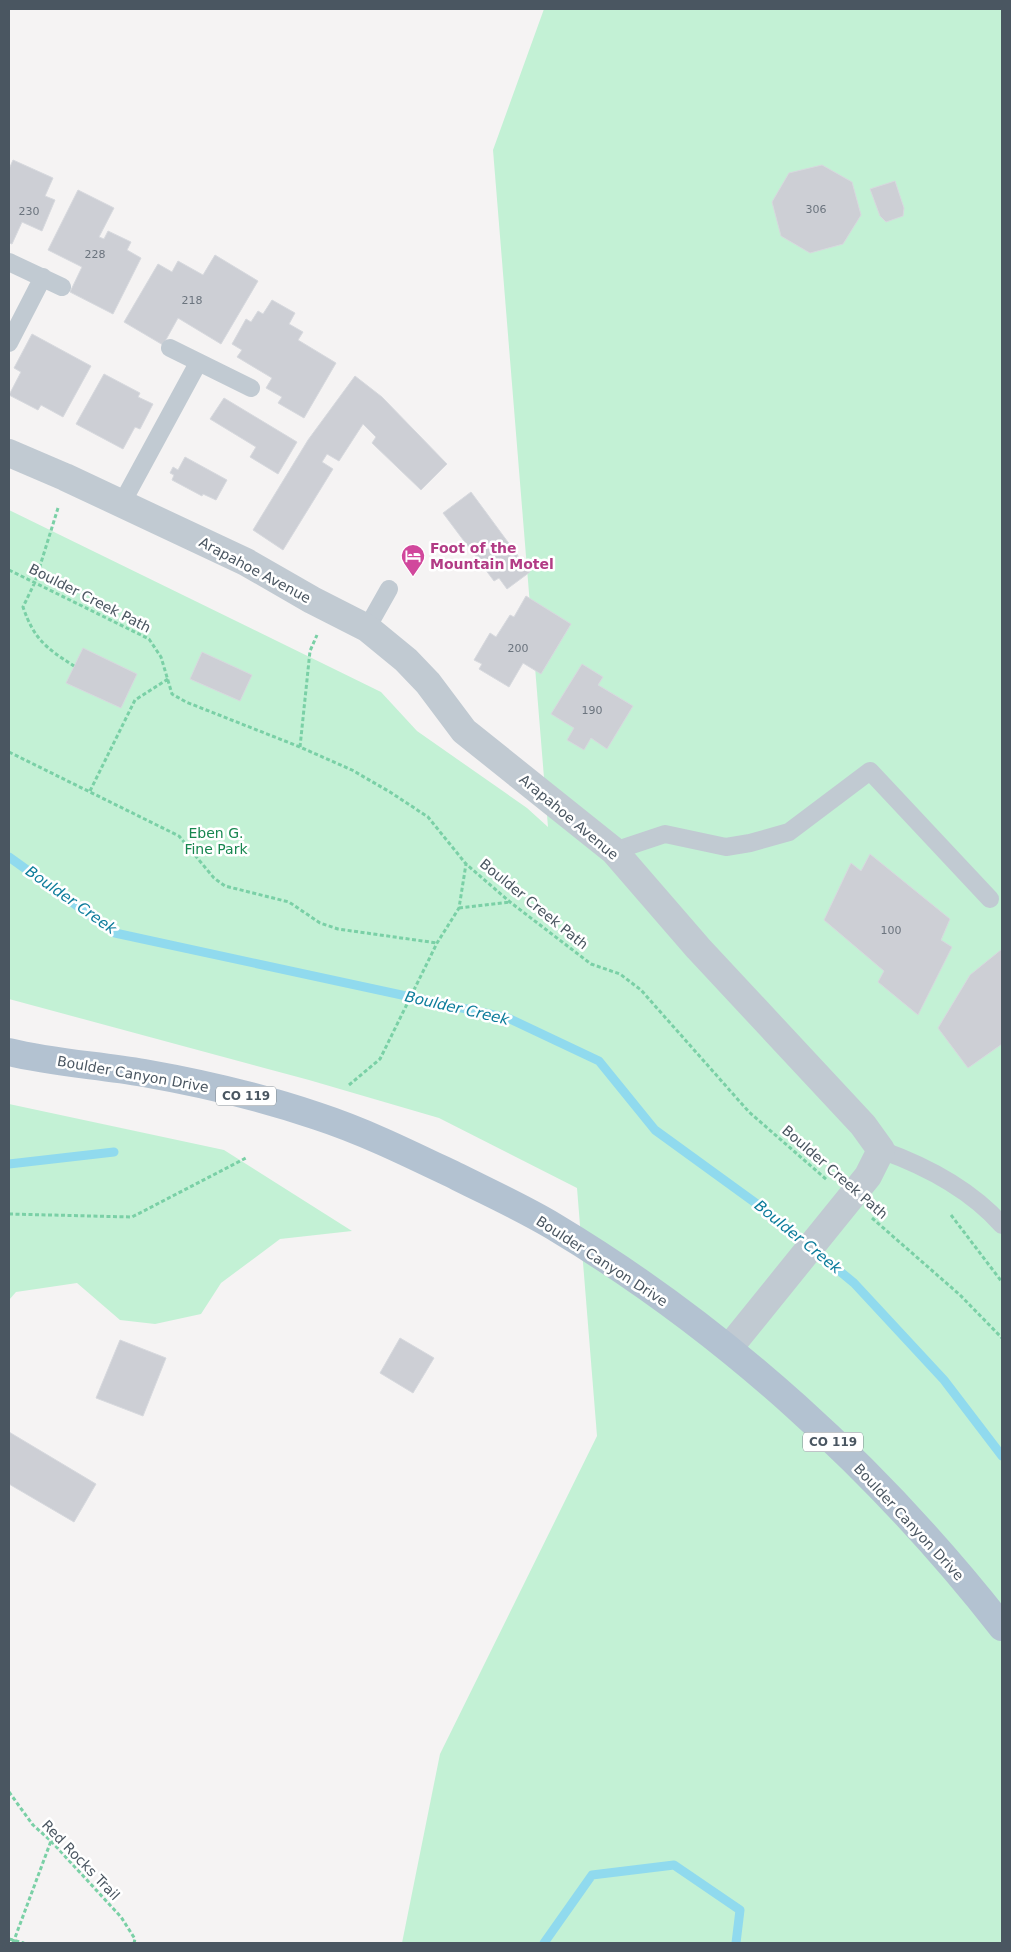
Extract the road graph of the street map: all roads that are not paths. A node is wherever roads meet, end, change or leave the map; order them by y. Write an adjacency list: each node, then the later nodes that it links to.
1 (9, 262): 2 (lane)
2 (43, 278): 3 (lane); 4 (lane)
3 (62, 287)
4 (9, 343)
5 (170, 348): 6 (lane)
6 (198, 362): 7 (lane); 9 (lane)
7 (251, 388)
8 (9, 453): 9 (street, Arapahoe Avenue)
9 (122, 503): 11 (street, Arapahoe Avenue)
10 (389, 589): 11 (lane)
11 (367, 628): 12 (street, Arapahoe Avenue)
12 (614, 851): 13 (lane); 15 (street, Arapahoe Avenue)
13 (990, 898)
14 (9, 1052): 17 (main road, Boulder Canyon Drive / CO 119)
15 (881, 1150): 16 (lane); 17 (street)
16 (1002, 1225)
17 (729, 1348): 18 (main road, Boulder Canyon Drive / CO 119)
18 (1002, 1627)

